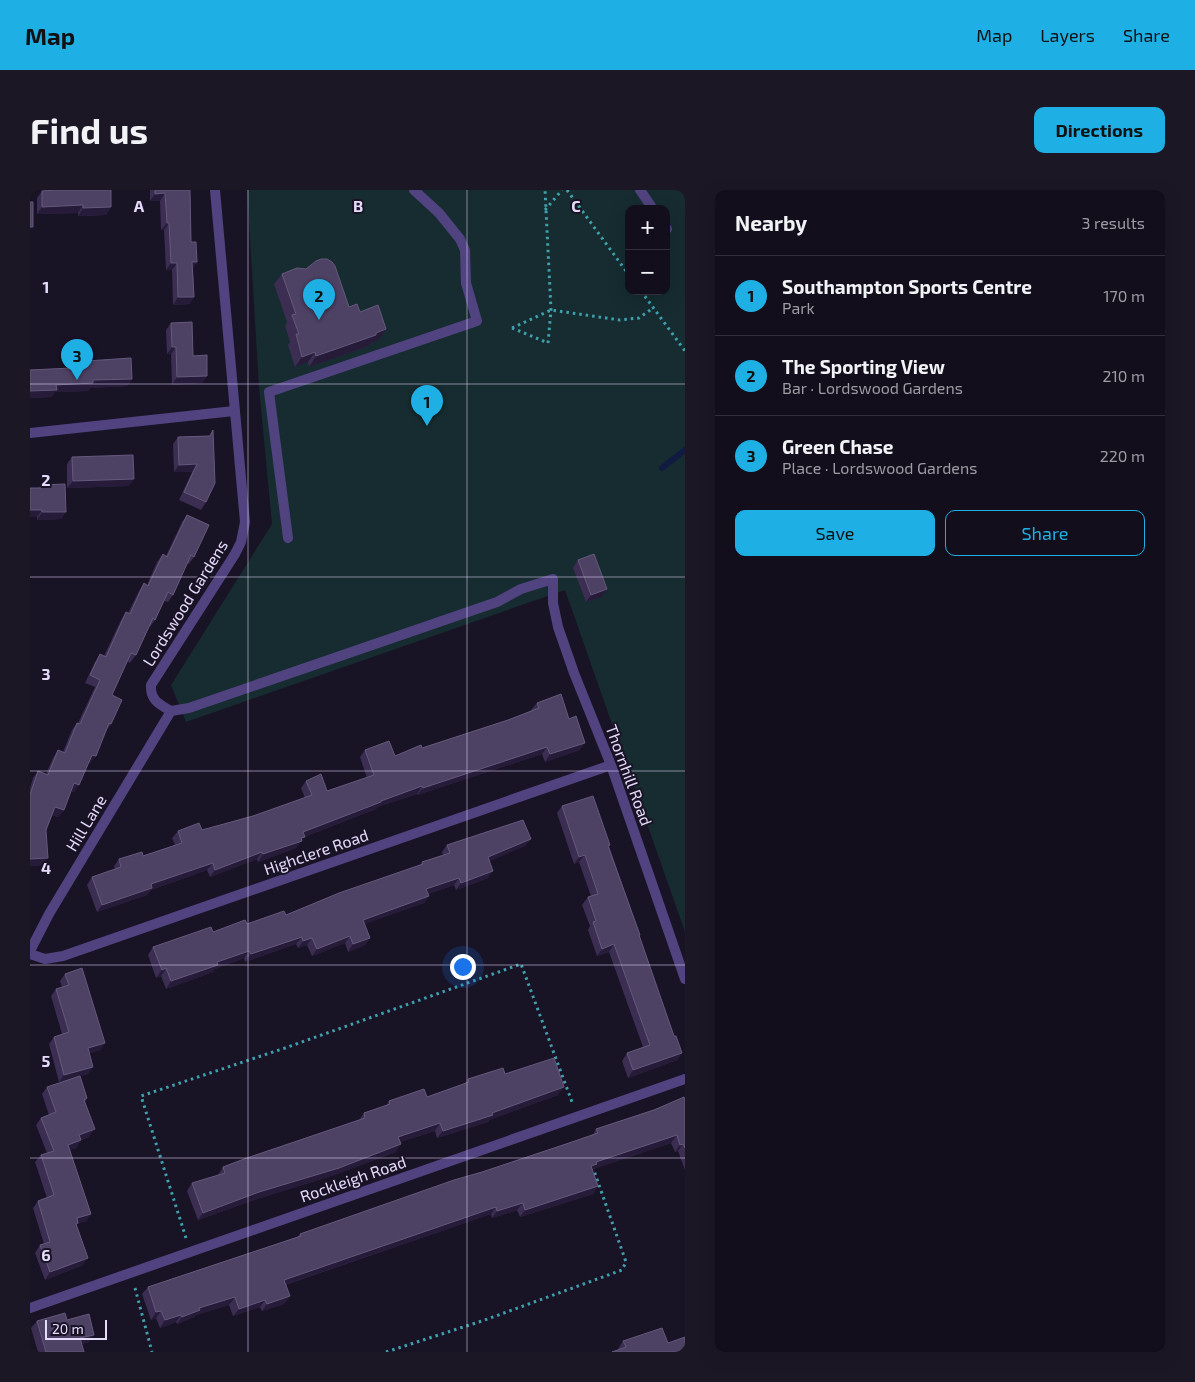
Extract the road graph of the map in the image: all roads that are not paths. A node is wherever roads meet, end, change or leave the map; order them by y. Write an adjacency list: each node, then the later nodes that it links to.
1 (215, 190): 5 (street, Lordswood Gardens)
2 (414, 190): 7 (street)
3 (640, 190): 4 (street)
4 (650, 205)
5 (234, 411): 6 (street); 8 (street, Lordswood Gardens)
6 (30, 433)
7 (288, 538)
8 (171, 711): 9 (street, Thornhill Road); 10 (street, Hill Lane)
9 (611, 765): 10 (street, Highclere Road); 11 (street, Thornhill Road)
10 (30, 952)
11 (685, 979)
12 (685, 1079): 13 (street, Rockleigh Road)
13 (30, 1308)

